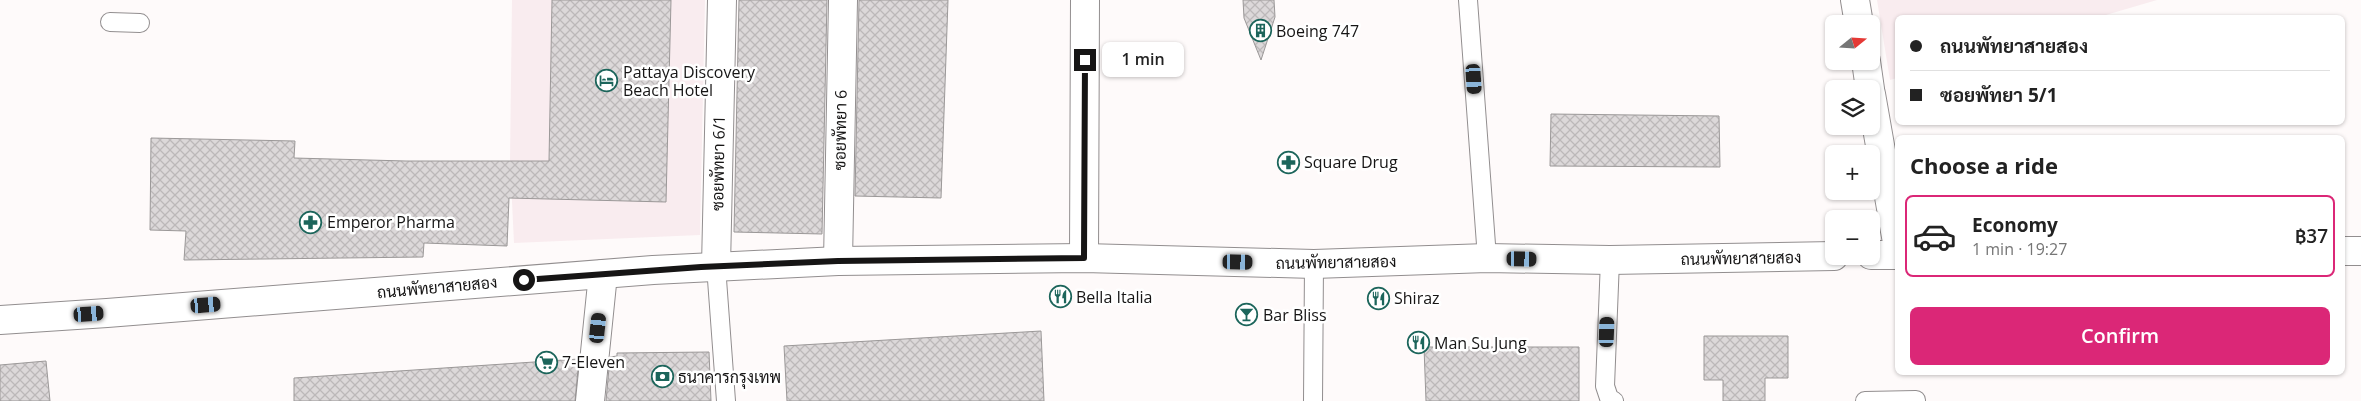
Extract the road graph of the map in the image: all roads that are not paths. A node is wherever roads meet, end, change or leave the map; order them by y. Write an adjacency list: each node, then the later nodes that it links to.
1 (722, 0): 21 (main road, ซอยพัทยา 6/1)
2 (843, 0): 19 (main road, ซอยพัทยา 6)
3 (1085, 0): 16 (main road)
4 (1468, 0): 17 (lane)
5 (1855, 0): 6 (main road)
6 (1858, 15)
7 (110, 22): 8 (lane)
8 (140, 23)
9 (1878, 135): 10 (main road)
10 (1895, 231)
11 (2345, 251): 12 (main road)
12 (2361, 251)
13 (1880, 255): 14 (main road)
14 (1895, 255)
15 (1825, 256): 18 (main road, ถนนพัทยาสายสอง)
16 (1084, 258): 19 (main road, ถนนพัทยาสายสอง); 20 (main road, ถนนพัทยาสายสอง)
17 (1487, 258): 18 (main road, ถนนพัทยาสายสอง); 20 (main road, ถนนพัทยาสายสอง)
18 (1610, 260): 28 (lane)
19 (838, 261): 21 (main road, ถนนพัทยาสายสอง)
20 (1314, 264): 27 (lane)
21 (716, 266): 22 (main road, ถนนพัทยาสายสอง); 26 (lane)
22 (603, 274): 23 (main road, ถนนพัทยาสายสอง); 25 (main road)
23 (0, 320)
24 (1916, 400): 29 (lane)
25 (590, 401)
26 (726, 401)
27 (1313, 401)
28 (1614, 401)
29 (1865, 401)

